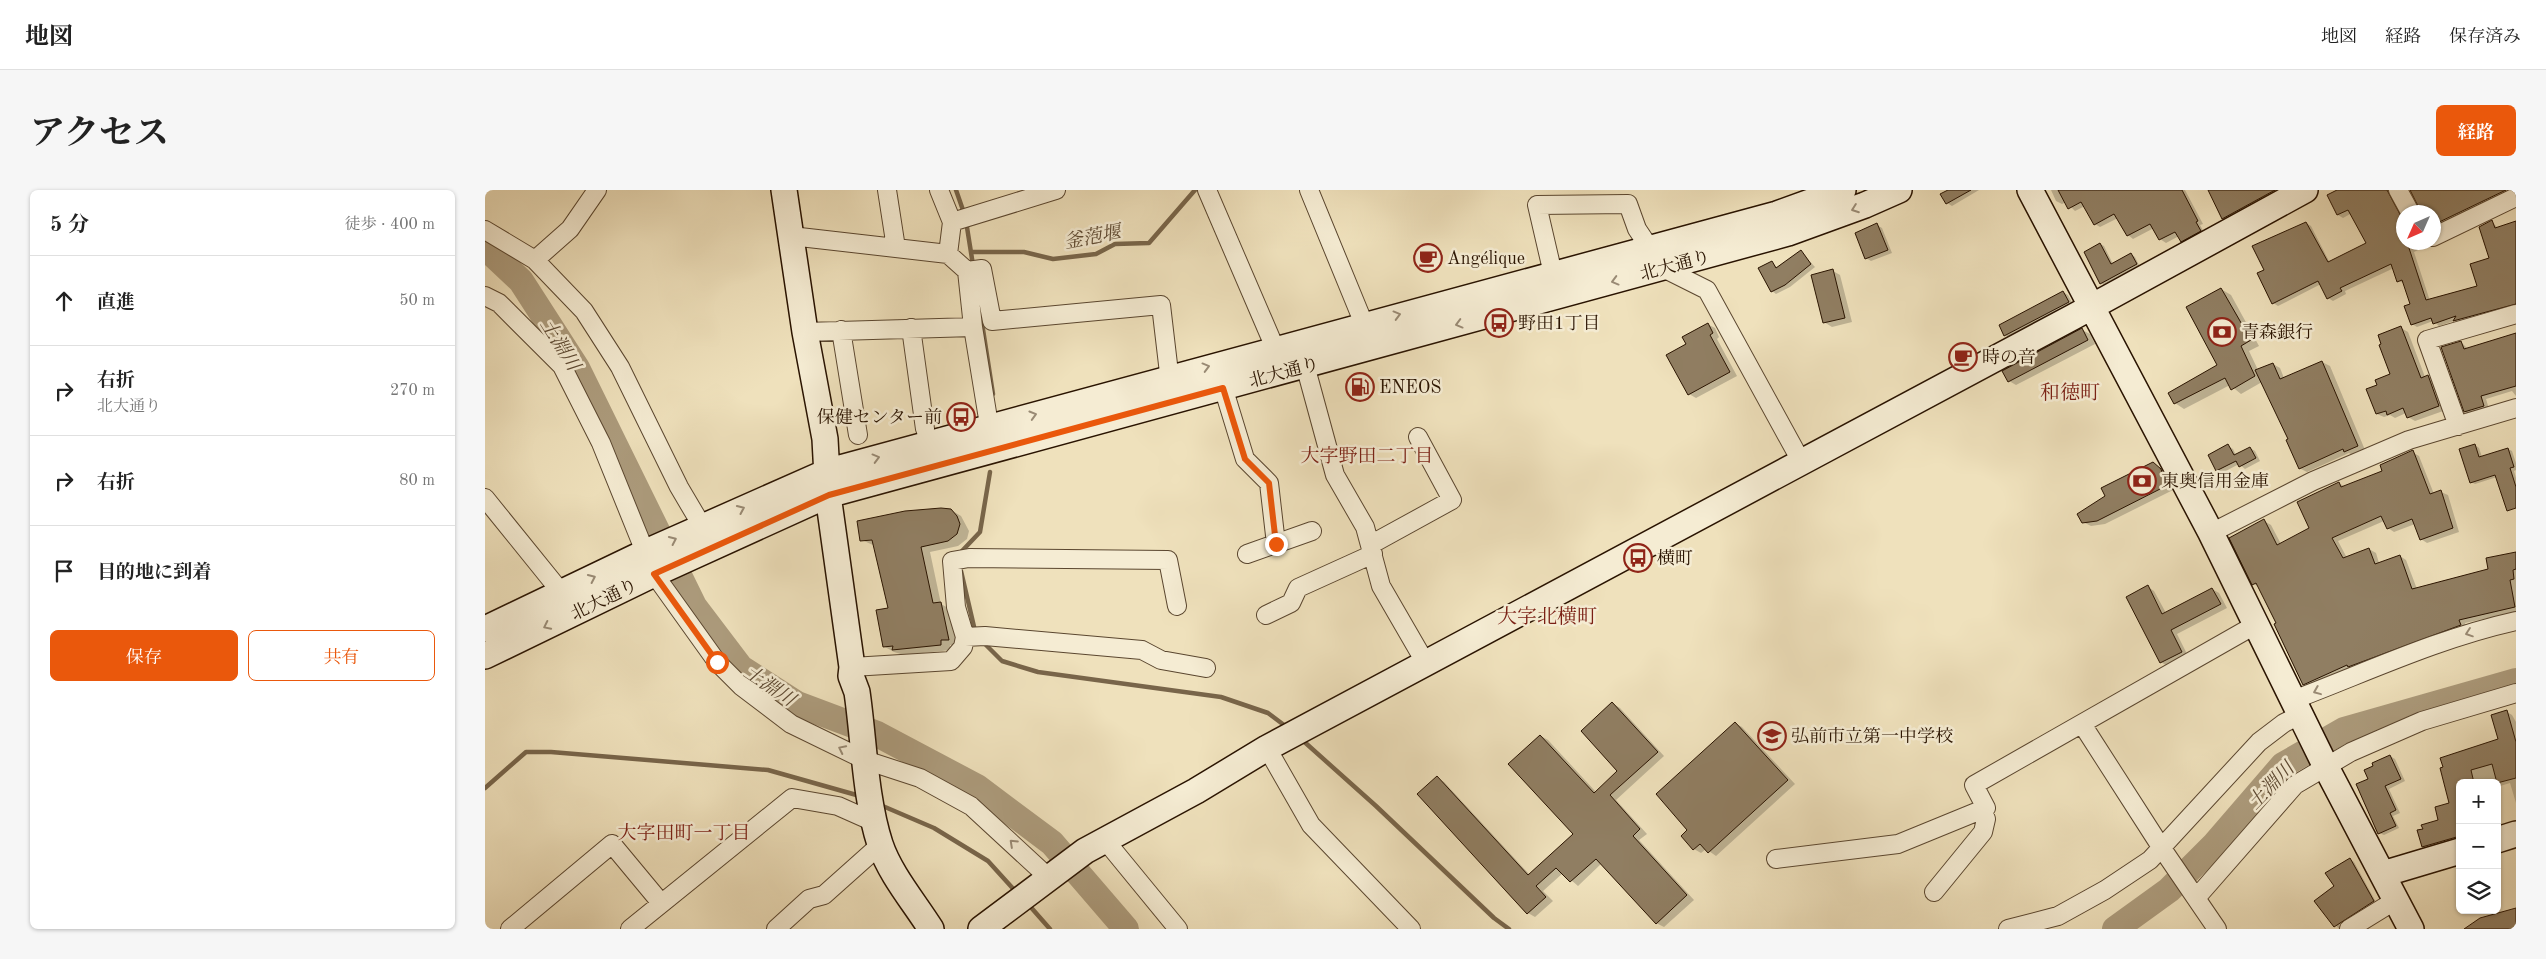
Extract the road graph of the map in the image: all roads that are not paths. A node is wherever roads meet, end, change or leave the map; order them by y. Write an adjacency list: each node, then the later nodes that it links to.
1 (597, 190): 22 (street)
2 (784, 190): 18 (street)
3 (887, 190): 19 (street)
4 (939, 190): 15 (street)
5 (1056, 190): 15 (street)
6 (1207, 190): 34 (street)
7 (1309, 190): 29 (street)
8 (1843, 190): 20 (street, 北大通り)
9 (1899, 190): 23 (street, 北大通り, one-way to 23)
10 (2030, 190): 27 (street)
11 (2305, 190): 27 (street)
12 (2398, 190): 14 (street)
13 (2516, 197): 17 (street)
14 (2406, 205)
15 (960, 220): 21 (street)
16 (485, 230): 22 (street)
17 (2441, 233)
18 (791, 236): 19 (street); 33 (street)
19 (896, 248): 21 (street)
20 (1649, 248): 23 (street); 25 (street, 北大通り); 25 (street)
21 (948, 254): 24 (street)
22 (535, 260): 49 (street)
23 (1663, 268): 35 (street, 北大通り, one-way to 35); 44 (street)
24 (972, 270): 30 (street); 37 (street)
25 (1553, 274): 29 (street, 北大通り, one-way to 25)
26 (487, 300): 53 (street)
27 (2092, 307): 44 (street); 48 (street)
28 (2516, 314): 39 (street)
29 (1364, 324): 35 (street, 北大通り)
30 (973, 327): 31 (street); 43 (street)
31 (911, 328): 32 (street); 40 (street)
32 (841, 330): 33 (street); 41 (street)
33 (805, 332): 45 (street)
34 (1275, 348): 35 (street, 北大通り); 37 (street, 北大通り, one-way to 34)
35 (1302, 355): 36 (street, 北大通り); 51 (street)
36 (1223, 388): 37 (street, 北大通り); 50 (street)
37 (1171, 389): 43 (street, 北大通り)
38 (2516, 408): 39 (street)
39 (2458, 426): 48 (street)
40 (925, 429)
41 (858, 435)
42 (1418, 437): 51 (street)
43 (992, 438): 45 (street, 北大通り)
44 (1801, 463): 62 (street)
45 (829, 483): 49 (street, 北大通り); 63 (street)
46 (485, 498): 54 (street)
47 (1312, 532): 50 (street)
48 (2211, 533): 58 (street)
49 (702, 535): 53 (street, 北大通り)
50 (1276, 544): 52 (street)
51 (1371, 549): 56 (street); 62 (street)
52 (1247, 554)
53 (653, 562): 54 (street, one-way to 53); 61 (street, 北大通り, one-way to 61); 69 (street, one-way to 53)
54 (561, 592): 59 (street)
55 (1177, 606): 60 (street)
56 (1266, 615)
57 (2516, 621): 66 (street, one-way to 66)
58 (2255, 625): 66 (street); 67 (street)
59 (485, 629)
60 (975, 636): 63 (street); 64 (street)
61 (485, 656)
62 (1425, 662): 68 (street)
63 (852, 667): 69 (street)
64 (1206, 668)
65 (2516, 693): 70 (street)
66 (2301, 715): 70 (street); 77 (street)
67 (2082, 724): 71 (street); 77 (street)
68 (1267, 748): 75 (street); 91 (street)
69 (866, 764): 72 (street); 80 (street, one-way to 69)
70 (2326, 766): 79 (street); 82 (street)
71 (1982, 810): 78 (street); 81 (street)
72 (876, 824): 84 (street); 87 (street); 88 (street)
73 (2516, 834): 74 (street)
74 (2501, 839)
75 (1095, 846): 80 (street); 90 (street)
76 (2456, 852): 79 (street)
77 (2165, 853): 82 (street); 92 (street)
78 (1776, 859)
79 (2383, 874): 83 (street)
80 (1051, 875): 89 (street)
81 (1934, 892)
82 (2195, 895): 93 (street)
83 (2396, 900): 94 (street); 95 (street)
84 (661, 903): 85 (street); 86 (street)
85 (509, 929)
86 (631, 929)
87 (775, 929)
88 (931, 929)
89 (981, 929)
90 (1177, 929)
91 (1411, 929)
92 (2008, 929)
93 (2217, 929)
94 (2349, 929)
95 (2411, 929)

